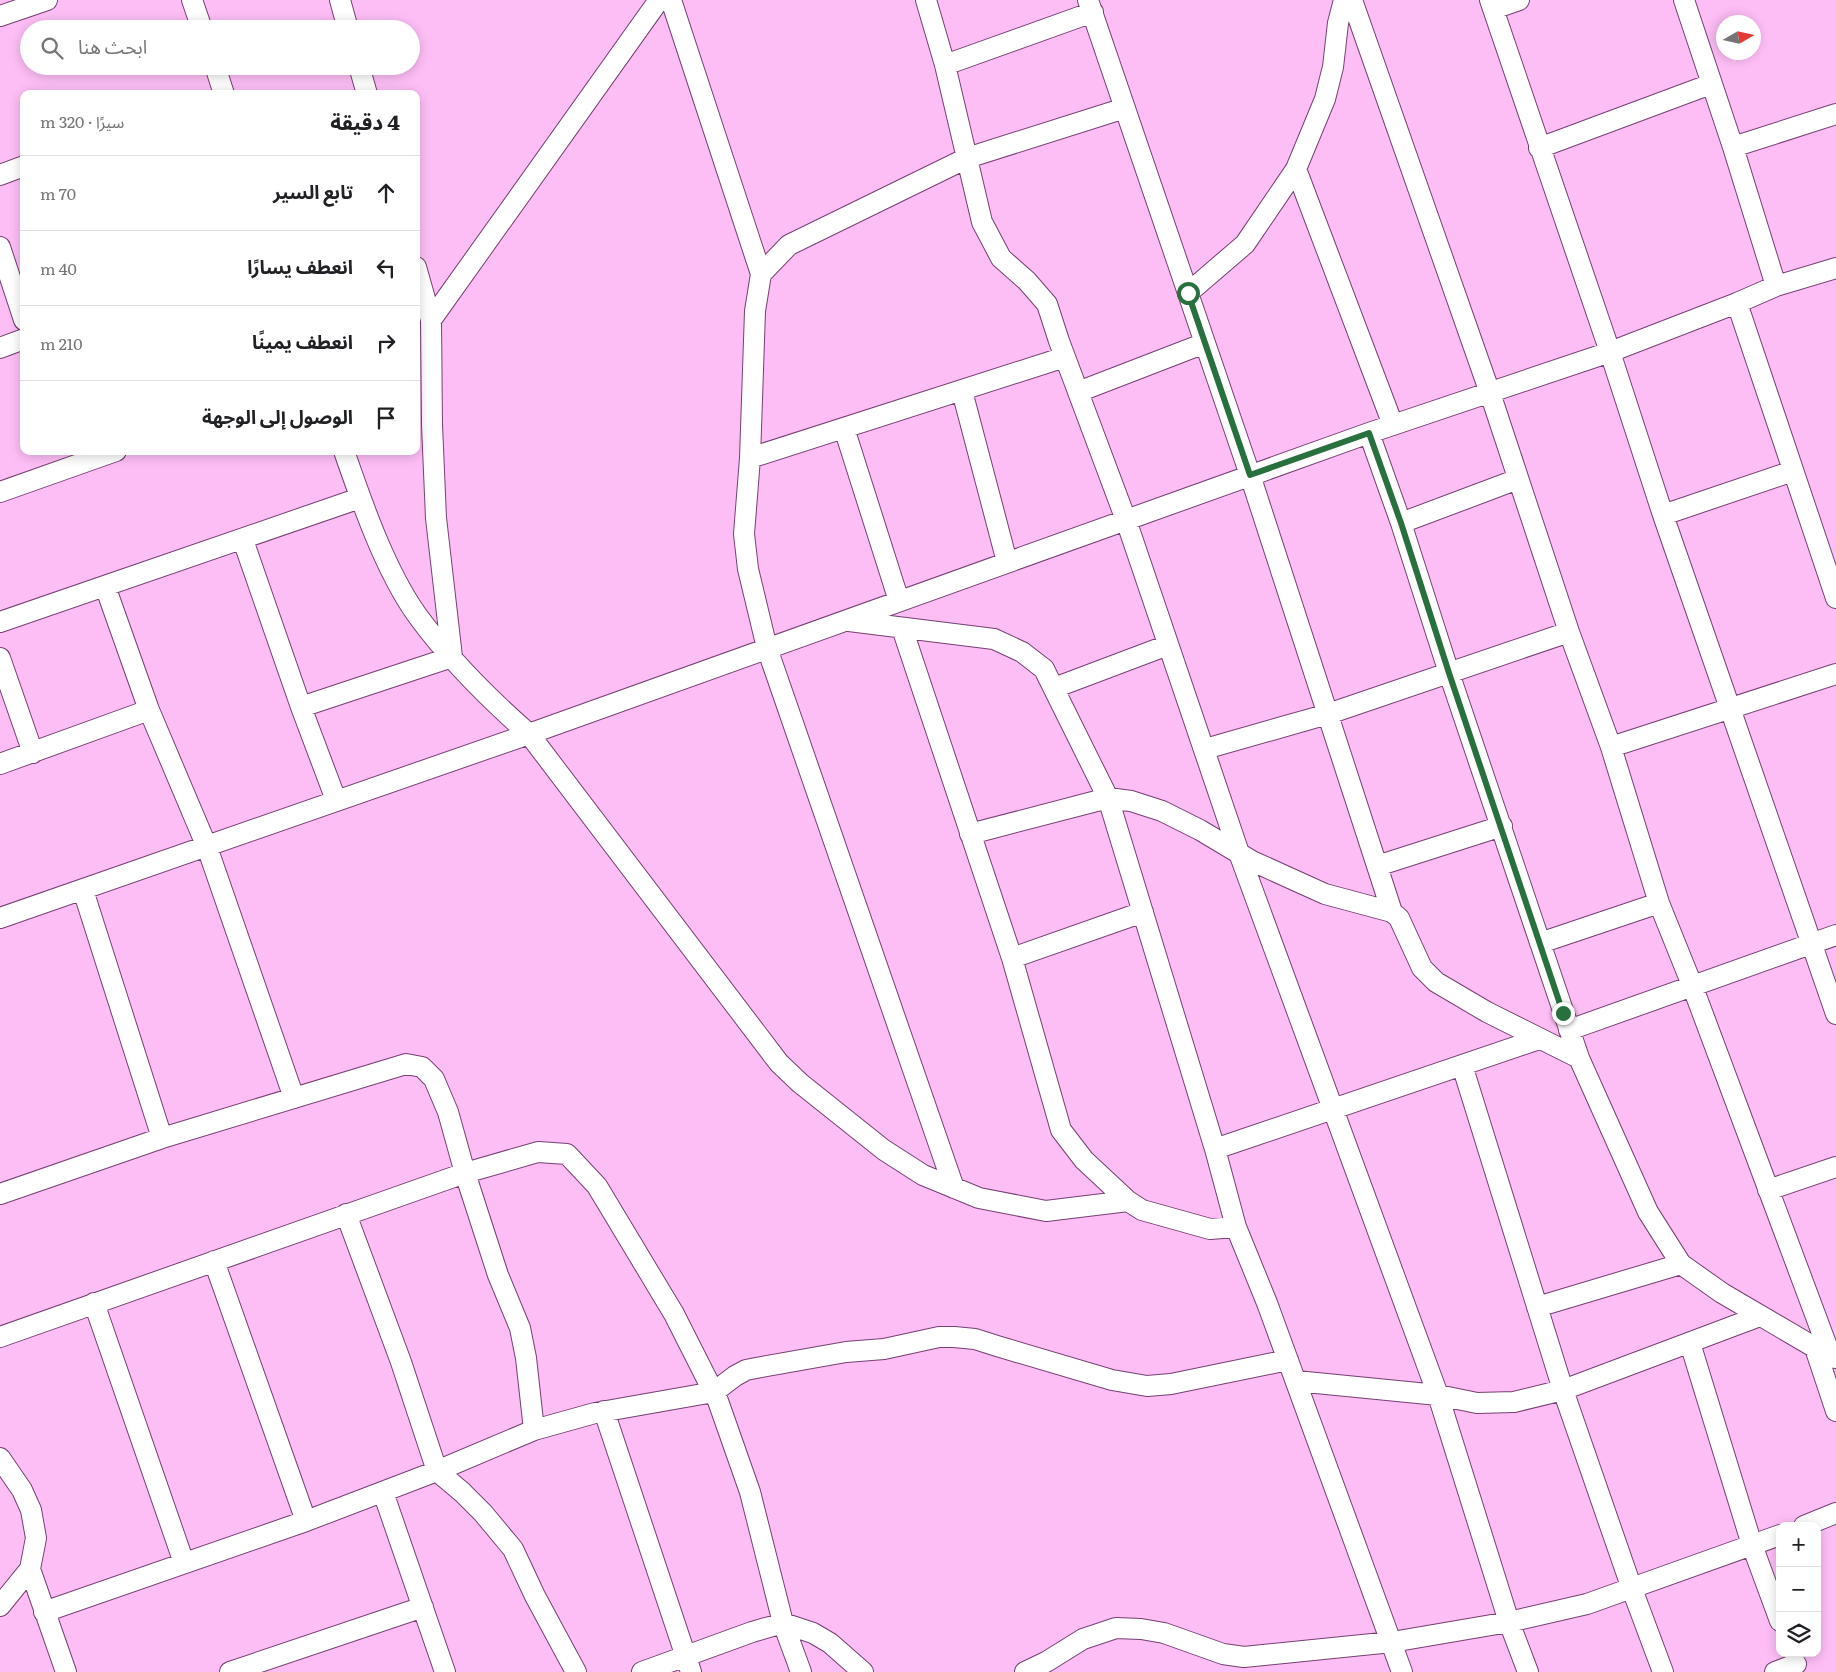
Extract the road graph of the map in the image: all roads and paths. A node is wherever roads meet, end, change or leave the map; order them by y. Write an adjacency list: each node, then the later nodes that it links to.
1 (48, 0): 13 (street)
2 (192, 0): 14 (street)
3 (340, 0): 15 (street)
4 (659, 0): 38 (street)
5 (671, 0): 32 (street)
6 (926, 0): 16 (street)
7 (1344, 0): 28 (street)
8 (1352, 0): 46 (street)
9 (1519, 0): 11 (street)
10 (1684, 0): 19 (street)
11 (1491, 4): 24 (street)
12 (1091, 6): 16 (street); 22 (street)
13 (0, 16)
14 (199, 20)
15 (346, 20)
16 (945, 65): 26 (street)
17 (218, 75): 20 (street)
18 (362, 75): 21 (street)
19 (1711, 84): 24 (street); 25 (street)
20 (223, 90)
21 (366, 90)
22 (1125, 108): 26 (street); 35 (street)
23 (1836, 114): 25 (street)
24 (1539, 148): 42 (street)
25 (1733, 148): 34 (street)
26 (968, 158): 32 (street); 43 (street)
27 (20, 168): 29 (street)
28 (1296, 169): 35 (street); 47 (street)
29 (0, 175)
30 (0, 247): 37 (street)
31 (1836, 268): 34 (street)
32 (762, 274): 52 (street)
33 (420, 281): 38 (street)
34 (1776, 286): 36 (street)
35 (1188, 293): 40 (street)
36 (1737, 303): 42 (street); 54 (street)
37 (20, 308)
38 (431, 320): 73 (street)
39 (20, 340): 41 (street)
40 (1205, 343): 45 (street); 55 (street)
41 (0, 348)
42 (1610, 352): 46 (street); 59 (street)
43 (1065, 357): 44 (street); 45 (street)
44 (962, 391): 48 (street); 63 (street)
45 (1078, 392): 60 (street)
46 (1490, 392): 47 (street); 56 (street)
47 (1393, 425): 49 (street)
48 (844, 428): 52 (street); 66 (street)
49 (1369, 433): 55 (street); 61 (street)
50 (93, 455): 53 (street)
51 (345, 455): 58 (street)
52 (750, 458): 72 (street)
53 (70, 459): 57 (street)
54 (1793, 471): 59 (street); 65 (street)
55 (1250, 475): 60 (street); 81 (street)
56 (1518, 479): 61 (street); 70 (street)
57 (0, 492)
58 (360, 498): 62 (street); 73 (street)
59 (1662, 515): 79 (street)
60 (1126, 520): 63 (street); 71 (street)
61 (1401, 523): 75 (street)
62 (242, 540): 64 (street); 78 (street)
63 (1007, 562): 66 (street)
64 (105, 586): 68 (street); 80 (street)
65 (1836, 598)
66 (899, 601): 67 (street)
67 (844, 620): 69 (street); 72 (street)
68 (0, 622)
69 (902, 628): 77 (street); 90 (street)
70 (1569, 632): 75 (street); 83 (street)
71 (1168, 645): 77 (street); 84 (street)
72 (767, 648): 82 (street); 115 (street)
73 (452, 657): 78 (street); 82 (street)
74 (0, 658): 85 (street)
75 (1449, 673): 81 (street); 89 (street)
76 (1836, 674): 79 (street)
77 (1054, 688): 87 (street)
78 (301, 707): 88 (street)
79 (1730, 709): 83 (street); 101 (street)
80 (149, 710): 85 (street); 91 (street)
81 (1328, 714): 84 (street); 93 (street)
82 (529, 734): 88 (street); 115 (street)
83 (1612, 747): 95 (street)
84 (1205, 749): 92 (street)
85 (33, 753): 86 (street)
86 (0, 764)
87 (1108, 798): 90 (street); 92 (street); 96 (street)
88 (336, 800): 91 (street)
89 (1502, 826): 93 (street); 100 (street)
90 (970, 834): 102 (street)
91 (207, 847): 94 (street); 109 (street)
92 (1238, 853): 97 (street); 110 (street)
93 (1377, 866): 97 (street)
94 (83, 890): 98 (street); 111 (street)
95 (1659, 903): 100 (street); 103 (street)
96 (1143, 912): 102 (street); 112 (street)
97 (1392, 912): 106 (street)
98 (0, 918)
99 (1836, 935): 101 (street)
100 (1540, 942): 105 (street)
101 (1812, 944): 103 (street); 104 (street)
102 (1012, 958): 118 (street)
103 (1692, 985): 105 (street); 116 (street)
104 (1836, 1014)
105 (1569, 1030): 107 (street)
106 (1539, 1039): 107 (street); 108 (street)
107 (1579, 1058): 122 (street)
108 (1462, 1064): 110 (street); 124 (street)
109 (294, 1098): 111 (street); 114 (street)
110 (1332, 1108): 112 (street); 133 (street)
111 (162, 1138): 117 (street)
112 (1215, 1149): 120 (street)
113 (1836, 1167): 116 (street)
114 (465, 1173): 119 (street); 132 (street); 136 (street)
115 (954, 1188): 118 (street)
116 (1768, 1190): 128 (street)
117 (0, 1194)
118 (1128, 1201): 120 (street)
119 (346, 1214): 121 (street); 138 (street)
120 (1236, 1228): 129 (street)
121 (214, 1261): 123 (street); 141 (street)
122 (1681, 1264): 124 (street); 125 (street)
123 (94, 1303): 126 (street); 145 (street)
124 (1537, 1307): 131 (street)
125 (1760, 1316): 127 (street); 128 (street)
126 (0, 1337)
127 (1690, 1343): 131 (street); 144 (street)
128 (1827, 1354): 134 (street)
129 (1288, 1360): 130 (street); 132 (street)
130 (1296, 1381): 133 (street); 154 (street)
131 (1563, 1390): 133 (street); 147 (street)
132 (714, 1392): 135 (street); 153 (street)
133 (1438, 1395): 152 (street)
134 (1836, 1411)
135 (604, 1412): 136 (street); 156 (street)
136 (534, 1430): 138 (street)
137 (0, 1458): 146 (street)
138 (437, 1472): 139 (street); 161 (street)
139 (383, 1492): 141 (street); 149 (street)
140 (1836, 1513): 142 (street)
141 (306, 1521): 145 (street)
142 (1814, 1522)
143 (1776, 1536): 144 (street)
144 (1752, 1545): 147 (street); 151 (street)
145 (184, 1563): 150 (street)
146 (30, 1569): 148 (street); 150 (street)
147 (1632, 1589): 152 (street); 168 (street)
148 (0, 1606)
149 (423, 1607): 159 (street); 160 (street)
150 (44, 1612): 158 (street)
151 (1777, 1612)
152 (1509, 1622): 154 (street); 167 (street)
153 (783, 1623): 156 (street); 163 (street); 164 (street)
154 (1392, 1642): 157 (street); 166 (street)
155 (1795, 1663): 169 (street)
156 (688, 1664): 162 (street)
157 (1245, 1665): 165 (street)
158 (66, 1672)
159 (230, 1672)
160 (445, 1672)
161 (576, 1672)
162 (642, 1672)
163 (801, 1672)
164 (863, 1672)
165 (1025, 1672)
166 (1402, 1672)
167 (1528, 1672)
168 (1663, 1672)
169 (1775, 1672)

